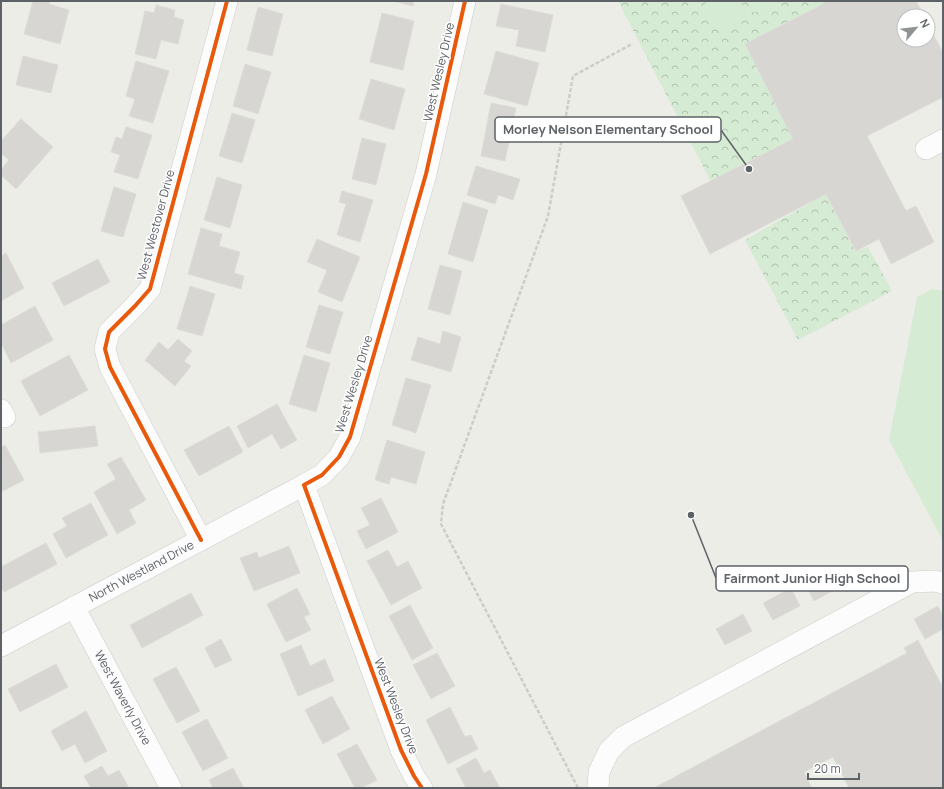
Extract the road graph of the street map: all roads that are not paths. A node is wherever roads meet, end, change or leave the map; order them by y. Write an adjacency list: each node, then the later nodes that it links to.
1 (227, 1): 4 (street, West Westover Drive)
2 (465, 1): 3 (street, West Wesley Drive)
3 (304, 485): 4 (street, North Westland Drive); 9 (street, West Wesley Drive)
4 (201, 540): 6 (street, North Westland Drive)
5 (943, 582): 10 (street)
6 (74, 607): 7 (street, North Westland Drive); 8 (street, West Waverly Drive)
7 (1, 646)
8 (171, 788)
9 (422, 788)
10 (598, 788)

